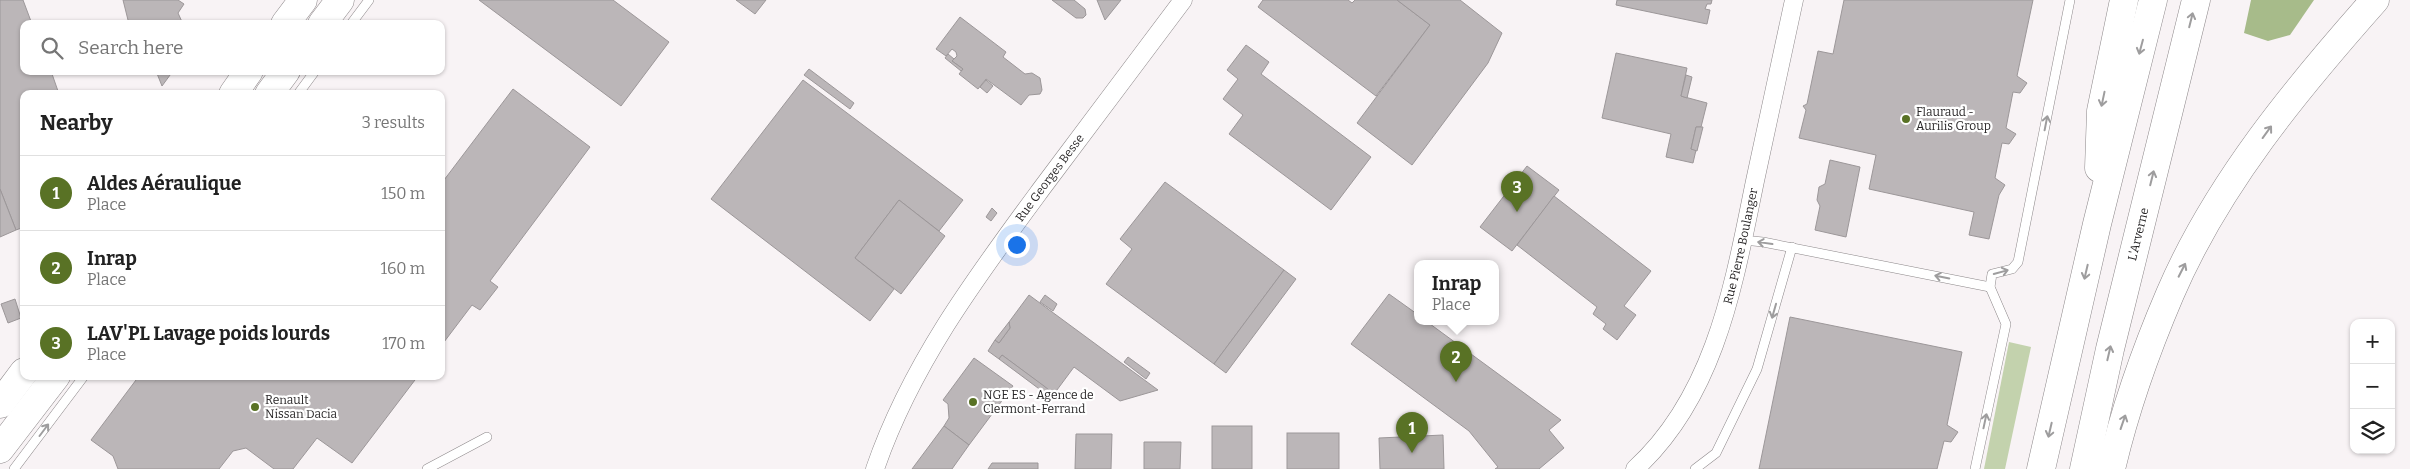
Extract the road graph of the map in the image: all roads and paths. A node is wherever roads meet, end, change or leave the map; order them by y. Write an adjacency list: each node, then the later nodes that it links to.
1 (303, 0): 11 (main road)
2 (340, 0): 12 (main road)
3 (369, 0): 13 (lane)
4 (1183, 0): 32 (street, Rue Georges Besse)
5 (1794, 0): 21 (street, Rue Pierre Boulanger)
6 (2070, 0): 23 (lane, one-way to 6)
7 (2124, 0): 20 (main road, one-way to 20)
8 (2153, 0): 20 (main road, one-way to 20)
9 (2196, 0): 37 (main road, L'Arverne, one-way to 9)
10 (2375, 0): 38 (main road, one-way to 10)
11 (288, 20)
12 (325, 20)
13 (354, 20)
14 (246, 75): 17 (main road)
15 (283, 75): 18 (main road)
16 (312, 75): 19 (lane)
17 (236, 90)
18 (272, 90)
19 (301, 90)
20 (2097, 224): 36 (main road, one-way to 36)
21 (1743, 240): 22 (lane, one-way to 21); 33 (street, Rue Pierre Boulanger)
22 (1792, 247): 23 (lane, one-way to 22); 34 (lane, one-way to 34)
23 (1990, 287): 35 (lane, one-way to 23)
24 (20, 377): 27 (main road)
25 (53, 380): 29 (main road)
26 (81, 380): 30 (lane, one-way to 26)
27 (0, 404)
28 (487, 437): 31 (lane)
29 (0, 449)
30 (14, 469)
31 (428, 469)
32 (875, 469)
33 (1635, 469)
34 (1695, 469)
35 (1975, 469)
36 (2041, 469)
37 (2084, 469)
38 (2111, 469)

